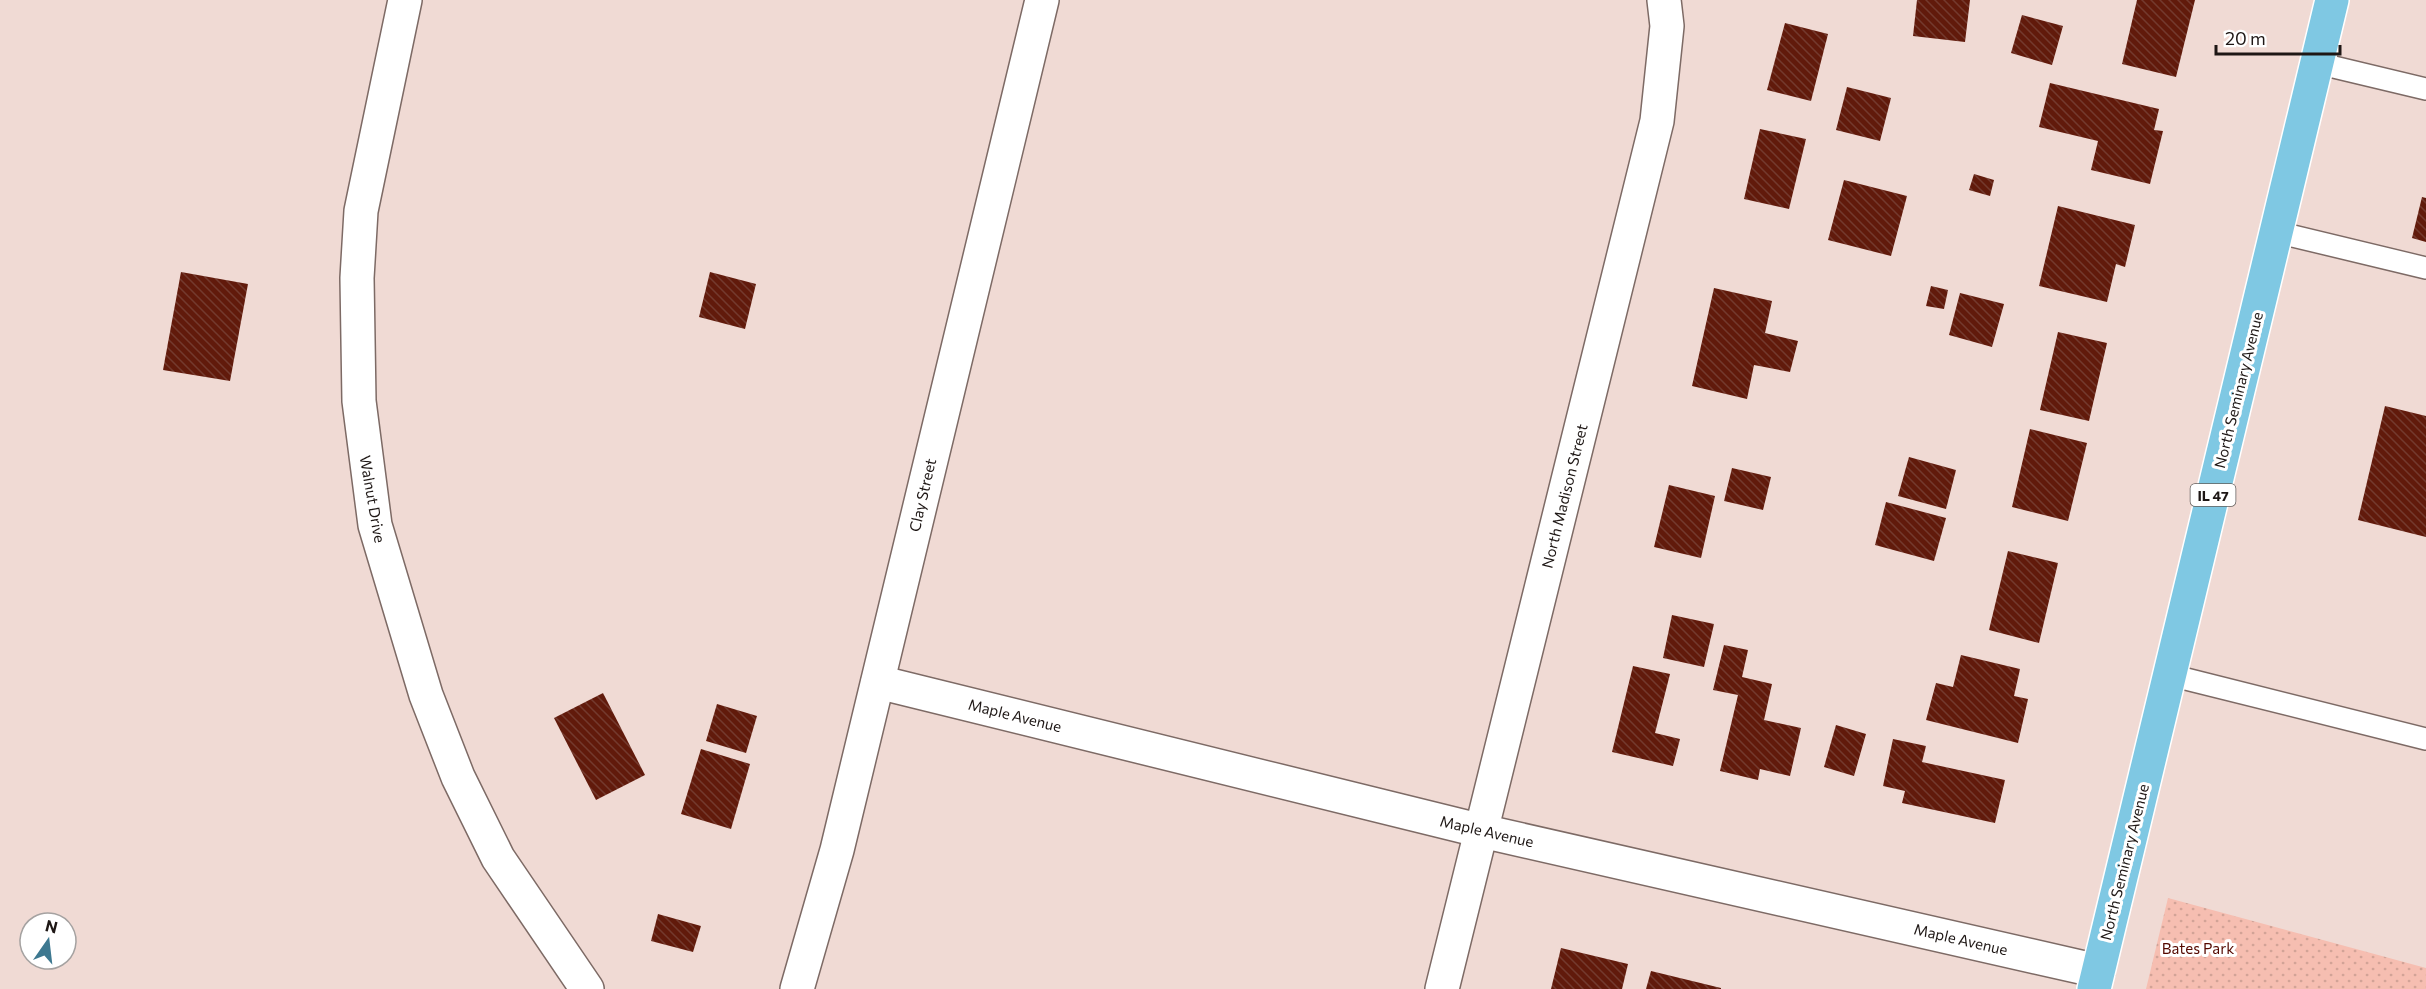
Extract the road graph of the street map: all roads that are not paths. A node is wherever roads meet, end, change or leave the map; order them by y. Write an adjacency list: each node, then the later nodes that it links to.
1 (405, 0): 14 (street, Walnut Drive)
2 (1042, 0): 10 (street, Clay Street)
3 (1664, 0): 12 (street, North Madison Street)
4 (2332, 0): 5 (main road, North Seminary Avenue / IL 47)
5 (2317, 63): 6 (lane); 7 (main road, North Seminary Avenue / IL 47)
6 (2426, 89)
7 (2276, 232): 8 (lane); 9 (main road, North Seminary Avenue / IL 47)
8 (2426, 268)
9 (2170, 675): 11 (lane); 13 (main road, North Seminary Avenue / IL 47)
10 (878, 682): 12 (street, Maple Avenue); 15 (street, Clay Street)
11 (2426, 739)
12 (1482, 831): 13 (street, Maple Avenue); 16 (street, North Madison Street)
13 (2096, 980)
14 (587, 989)
15 (797, 989)
16 (1442, 989)

